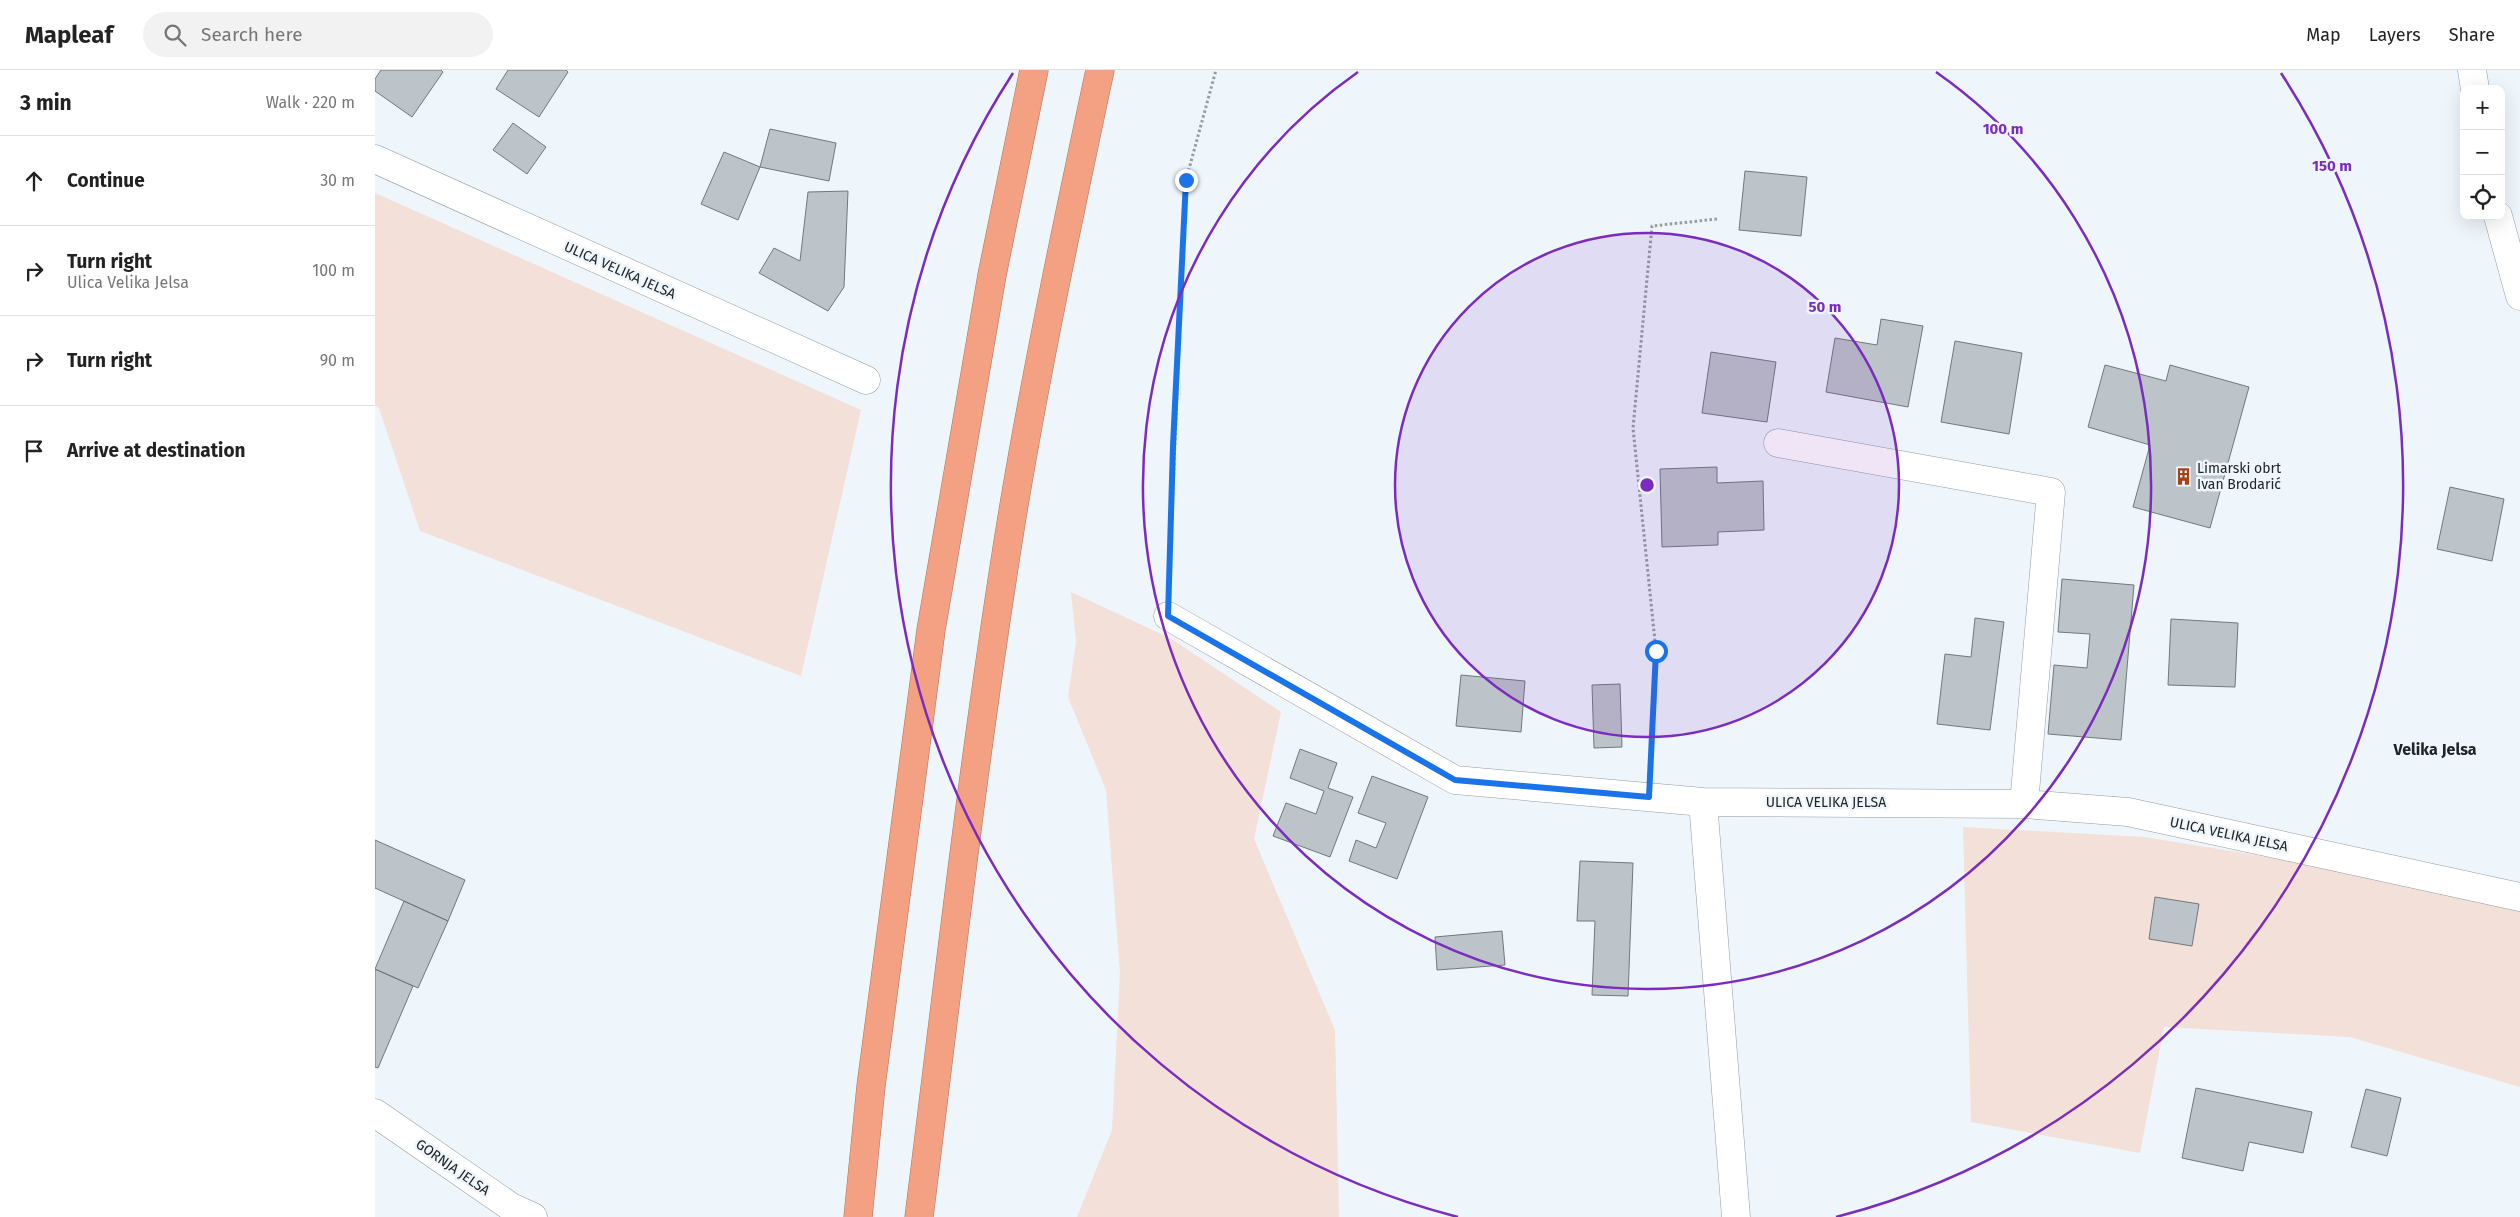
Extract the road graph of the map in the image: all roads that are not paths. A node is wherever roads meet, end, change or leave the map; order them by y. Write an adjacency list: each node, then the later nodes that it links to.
1 (1034, 70): 16 (highway)
2 (1100, 70): 17 (highway)
3 (2472, 70): 4 (street)
4 (2474, 85)
5 (375, 159): 8 (street, ULICA VELIKA JELSA)
6 (2499, 220): 7 (street)
7 (2520, 296)
8 (866, 380)
9 (1779, 443): 12 (street)
10 (1168, 616): 11 (street, ULICA VELIKA JELSA)
11 (1703, 802): 12 (street, ULICA VELIKA JELSA); 18 (street)
12 (2024, 804): 13 (street, ULICA VELIKA JELSA)
13 (2520, 897)
14 (375, 1113): 15 (street, GORNJA JELSA)
15 (533, 1217)
16 (858, 1217)
17 (919, 1217)
18 (1736, 1217)

